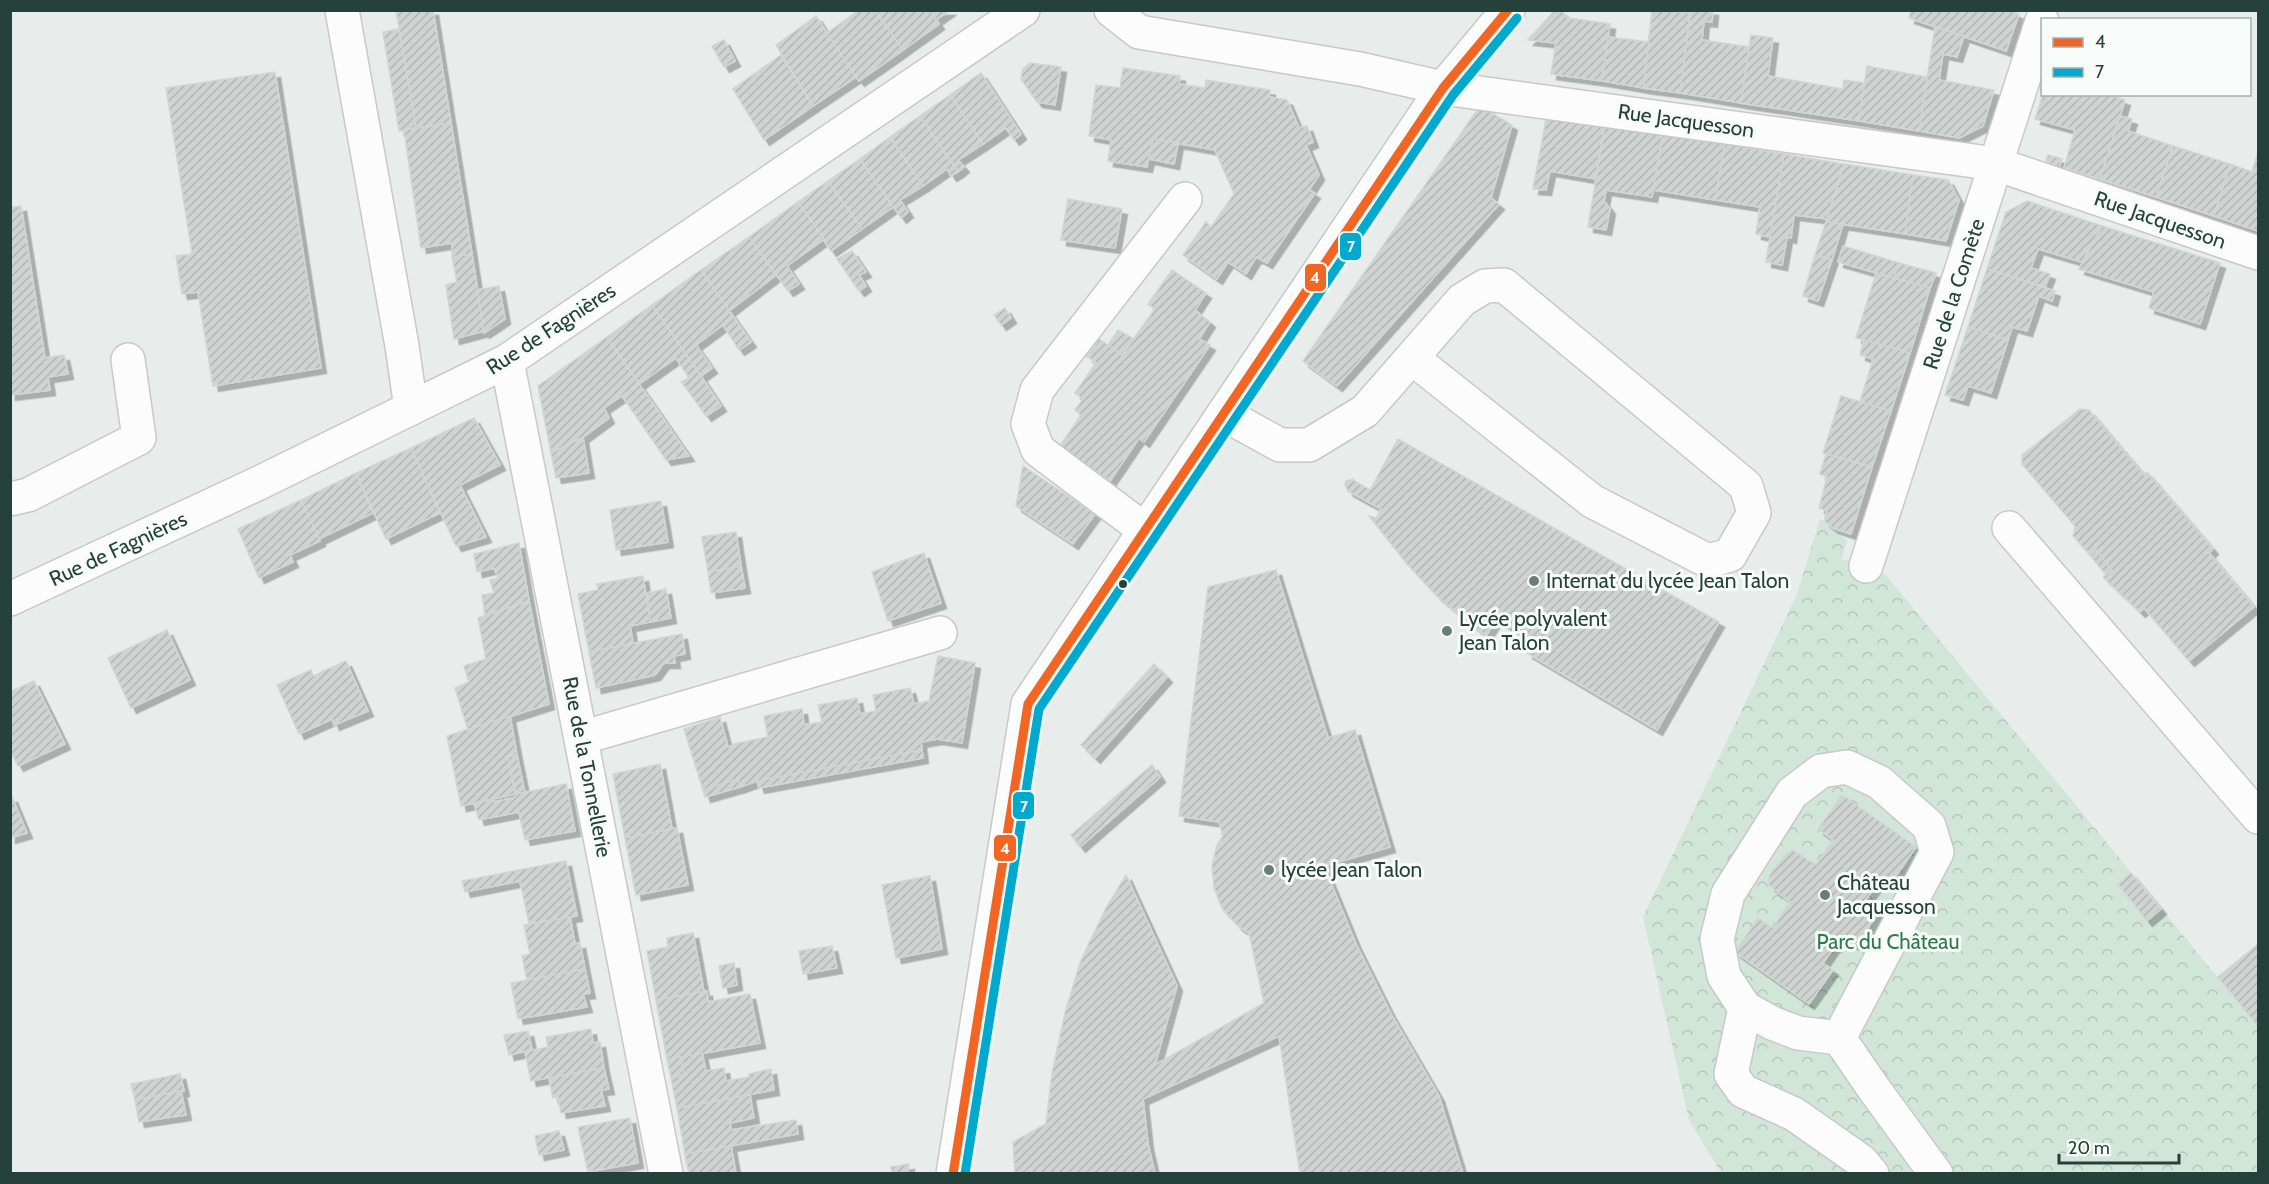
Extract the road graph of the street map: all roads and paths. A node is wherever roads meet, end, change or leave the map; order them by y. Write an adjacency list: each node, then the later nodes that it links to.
1 (342, 10): 13 (street)
2 (1023, 10): 12 (street, Rue de Fagnières)
3 (1111, 10): 6 (street, Rue Jacquesson)
4 (1508, 10): 6 (street)
5 (2041, 26): 7 (street, Rue de la Comète)
6 (1443, 88): 7 (street, Rue Jacquesson); 14 (street)
7 (1996, 164): 9 (street, Rue Jacquesson); 18 (street, Rue de la Comète)
8 (1185, 199): 17 (street)
9 (2259, 253)
10 (1412, 358): 10 (street); 14 (street)
11 (128, 360): 15 (street)
12 (507, 361): 13 (street, Rue de Fagnières); 21 (street, Rue de la Tonnellerie)
13 (411, 408): 19 (street, Rue de Fagnières)
14 (1224, 414): 17 (street)
15 (10, 499)
16 (2009, 528): 22 (street)
17 (1145, 530): 26 (street)
18 (1866, 566)
19 (10, 599)
20 (940, 633): 21 (street)
21 (581, 738): 25 (street, Rue de la Tonnellerie)
22 (2259, 817)
23 (1745, 1008): 24 (street); 24 (street); 27 (street)
24 (1839, 1038): 28 (street)
25 (666, 1173)
26 (953, 1173)
27 (1872, 1173)
28 (1936, 1173)

